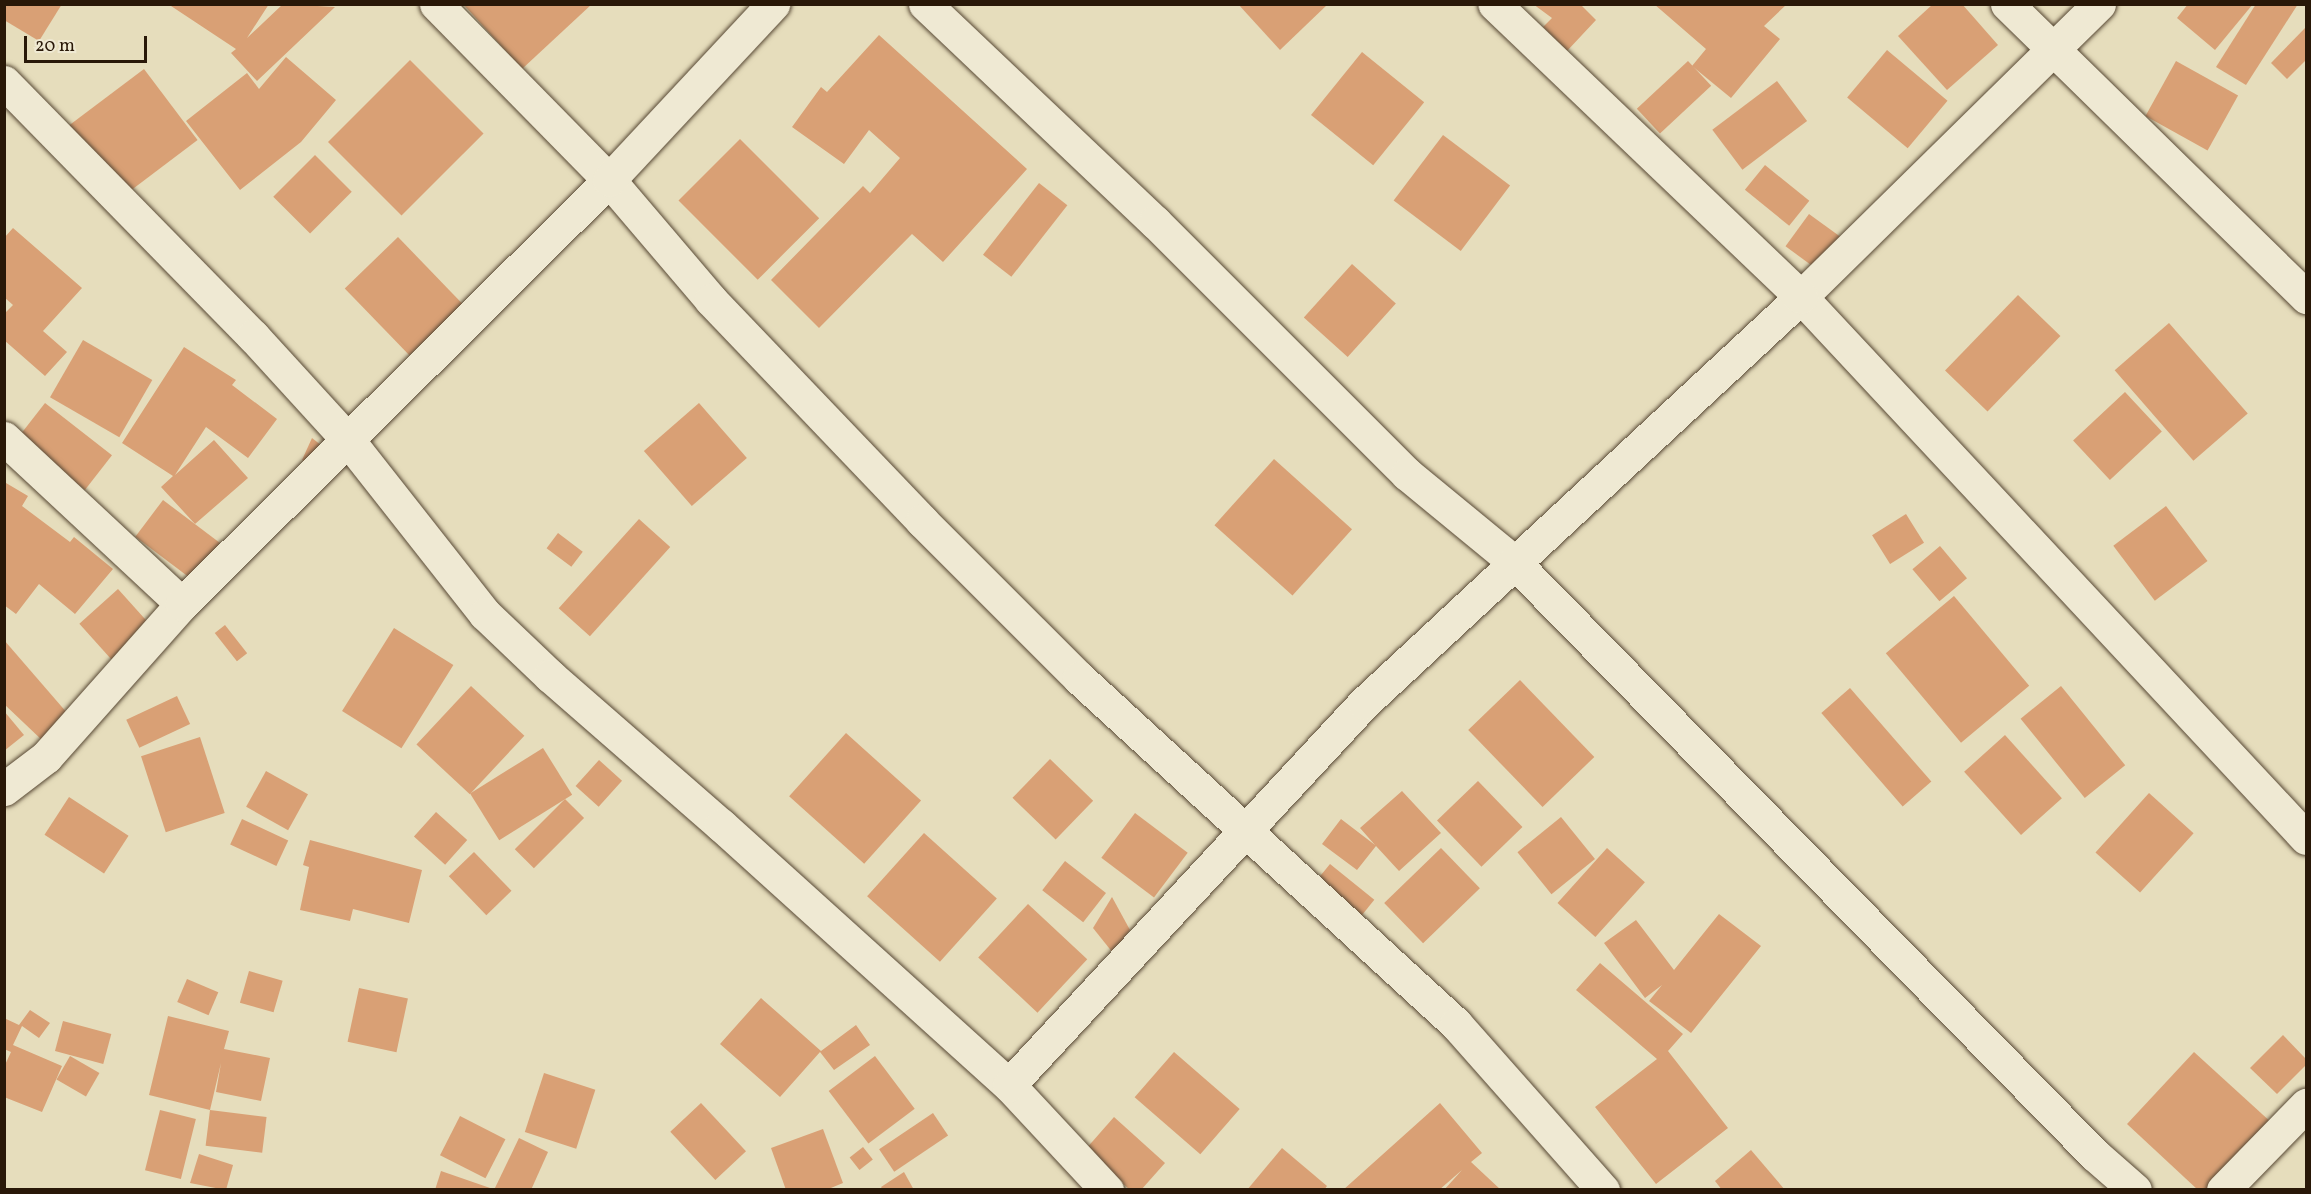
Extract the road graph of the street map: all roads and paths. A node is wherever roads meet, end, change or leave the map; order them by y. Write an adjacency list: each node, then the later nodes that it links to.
1 (436, 4): 9 (street)
2 (773, 4): 9 (street)
3 (925, 4): 14 (street)
4 (1494, 4): 10 (street)
5 (2007, 4): 7 (street)
6 (2100, 4): 7 (street)
7 (2055, 52): 10 (street); 11 (street)
8 (4, 82): 13 (street)
9 (609, 180): 13 (street); 17 (street)
10 (1801, 297): 14 (street); 18 (street)
11 (2307, 297)
12 (4, 438): 15 (street)
13 (348, 441): 15 (street); 19 (street)
14 (1514, 561): 17 (street); 23 (street)
15 (182, 604): 16 (street)
16 (4, 789)
17 (1248, 831): 19 (street); 22 (street)
18 (2307, 838)
19 (1009, 1084): 21 (street)
20 (2307, 1105): 24 (street)
21 (1107, 1190)
22 (1603, 1190)
23 (2135, 1190)
24 (2223, 1190)

